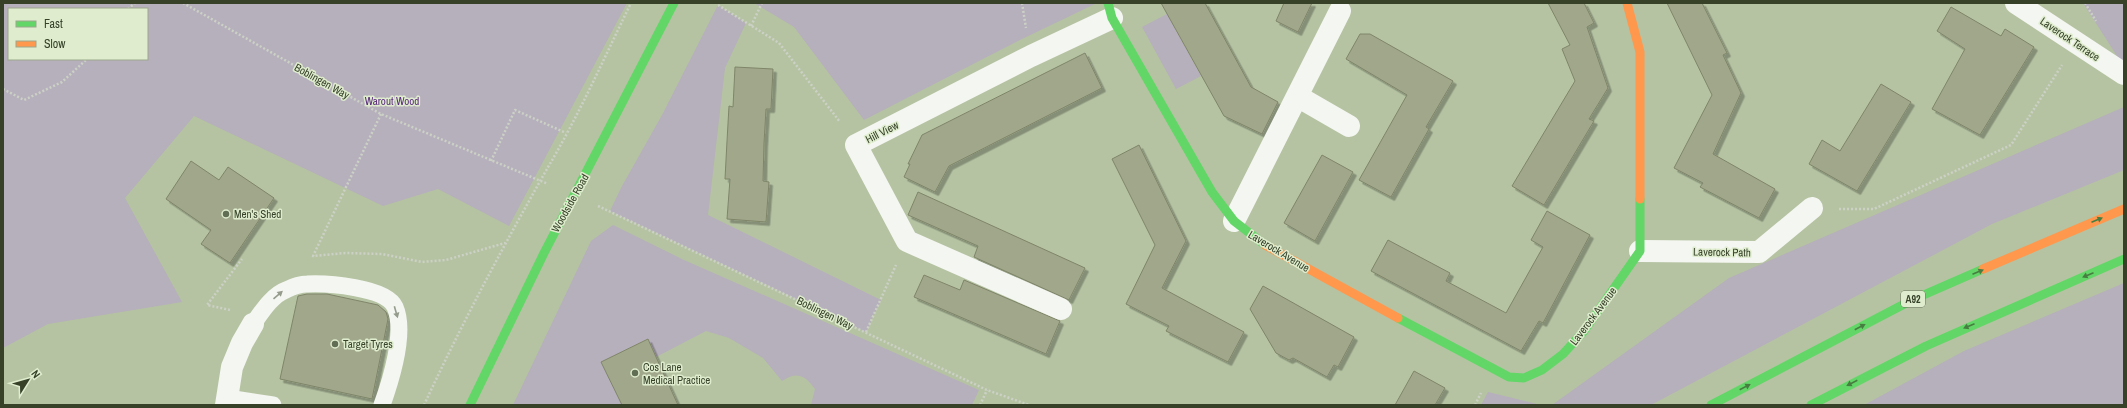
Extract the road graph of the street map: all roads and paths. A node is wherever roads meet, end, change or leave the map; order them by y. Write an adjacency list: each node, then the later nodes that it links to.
1 (184, 3): 16 (path, Boblingen Way)
2 (631, 3): 18 (path)
3 (674, 3): 38 (main road, Woodside Road)
4 (762, 3): 10 (path)
5 (1627, 3): 28 (main road)
6 (2016, 3): 11 (street, Laverock Terrace)
7 (718, 5): 10 (path)
8 (1110, 10): 19 (street, Hill View); 25 (main road, Laverock Avenue)
9 (1340, 11): 15 (street)
10 (751, 26): 19 (path)
11 (2076, 43): 13 (street, Laverock Terrace); 22 (path)
12 (85, 60): 14 (path)
13 (2124, 74)
14 (3, 89)
15 (1297, 96): 17 (street); 25 (street)
16 (381, 114): 20 (path, Boblingen Way); 27 (path)
17 (1349, 126)
18 (566, 133): 20 (path); 27 (path)
19 (856, 146): 26 (street, Hill View)
20 (491, 161): 21 (path, Boblingen Way)
21 (531, 177)
22 (1812, 208): 28 (street, Laverock Path)
23 (2124, 209): 41 (main road, A92, one-way to 23)
24 (622, 216): 32 (path, Boblingen Way)
25 (1234, 221): 28 (main road, Laverock Avenue)
26 (907, 242): 30 (street); 32 (path)
27 (505, 243): 37 (path)
28 (1640, 251)
29 (2124, 259): 42 (main road, one-way to 42)
30 (1061, 309)
31 (252, 324): 34 (street); 36 (lane, one-way to 36)
32 (866, 332): 33 (path, Boblingen Way)
33 (987, 390): 39 (path); 40 (path, Boblingen Way)
34 (226, 401): 35 (lane)
35 (273, 405)
36 (382, 405)
37 (424, 405)
38 (470, 405)
39 (980, 405)
40 (1029, 405)
41 (1711, 405)
42 (1811, 405)

